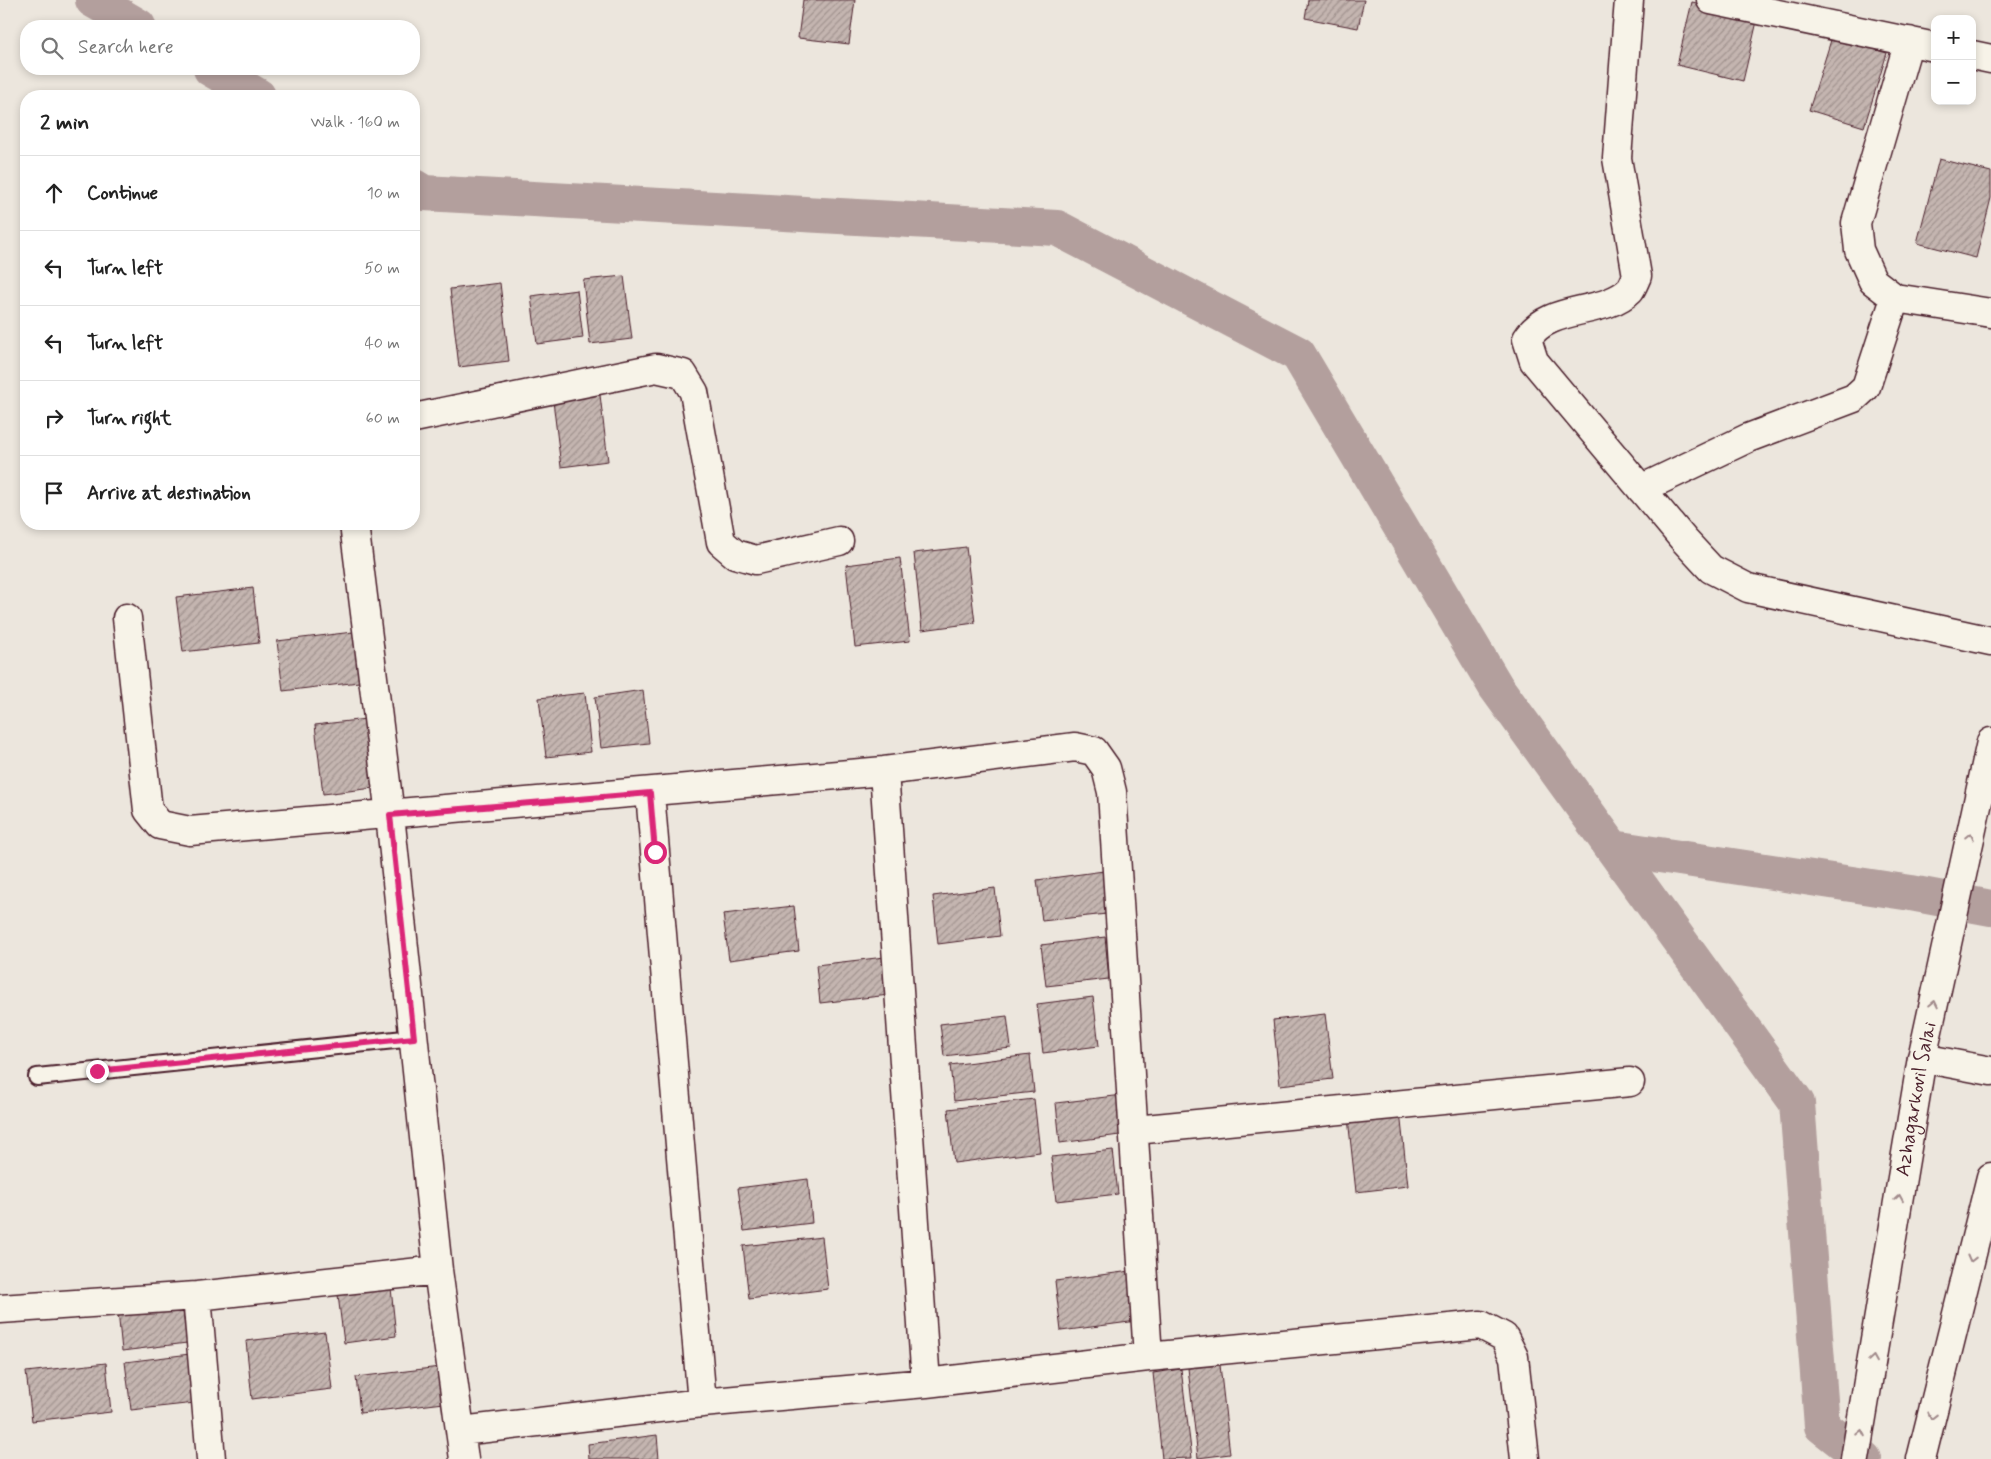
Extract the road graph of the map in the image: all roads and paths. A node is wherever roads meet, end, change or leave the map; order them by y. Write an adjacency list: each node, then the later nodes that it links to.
1 (1629, 0): 10 (street)
2 (1711, 0): 3 (street)
3 (1908, 42): 4 (street); 7 (street)
4 (1931, 46)
5 (1976, 56): 6 (street)
6 (1991, 59)
7 (1895, 298): 8 (street); 10 (street)
8 (1991, 313)
9 (420, 417): 12 (street)
10 (1641, 489): 14 (street)
11 (355, 530): 18 (street)
12 (839, 541)
13 (127, 618): 18 (street)
14 (1991, 642)
15 (1991, 742): 20 (street, Azhagarkovil Salai, one-way to 15)
16 (884, 771): 17 (street); 24 (street); 30 (street)
17 (650, 793): 18 (street); 31 (street)
18 (390, 815): 19 (street)
19 (414, 1038): 22 (lane); 26 (street)
20 (1922, 1058): 21 (street); 37 (street, Azhagarkovil Salai, one-way to 20)
21 (1991, 1071)
22 (37, 1077)
23 (1630, 1082): 24 (street)
24 (1135, 1130): 29 (street)
25 (1991, 1177): 33 (street, one-way to 33)
26 (438, 1270): 27 (street); 32 (street)
27 (196, 1296): 28 (street); 34 (street)
28 (0, 1308)
29 (1148, 1357): 30 (street); 36 (street)
30 (926, 1382): 31 (street)
31 (702, 1403): 32 (street)
32 (461, 1430): 35 (street)
33 (1922, 1455)
34 (211, 1459)
35 (464, 1459)
36 (1525, 1459)
37 (1856, 1459)

